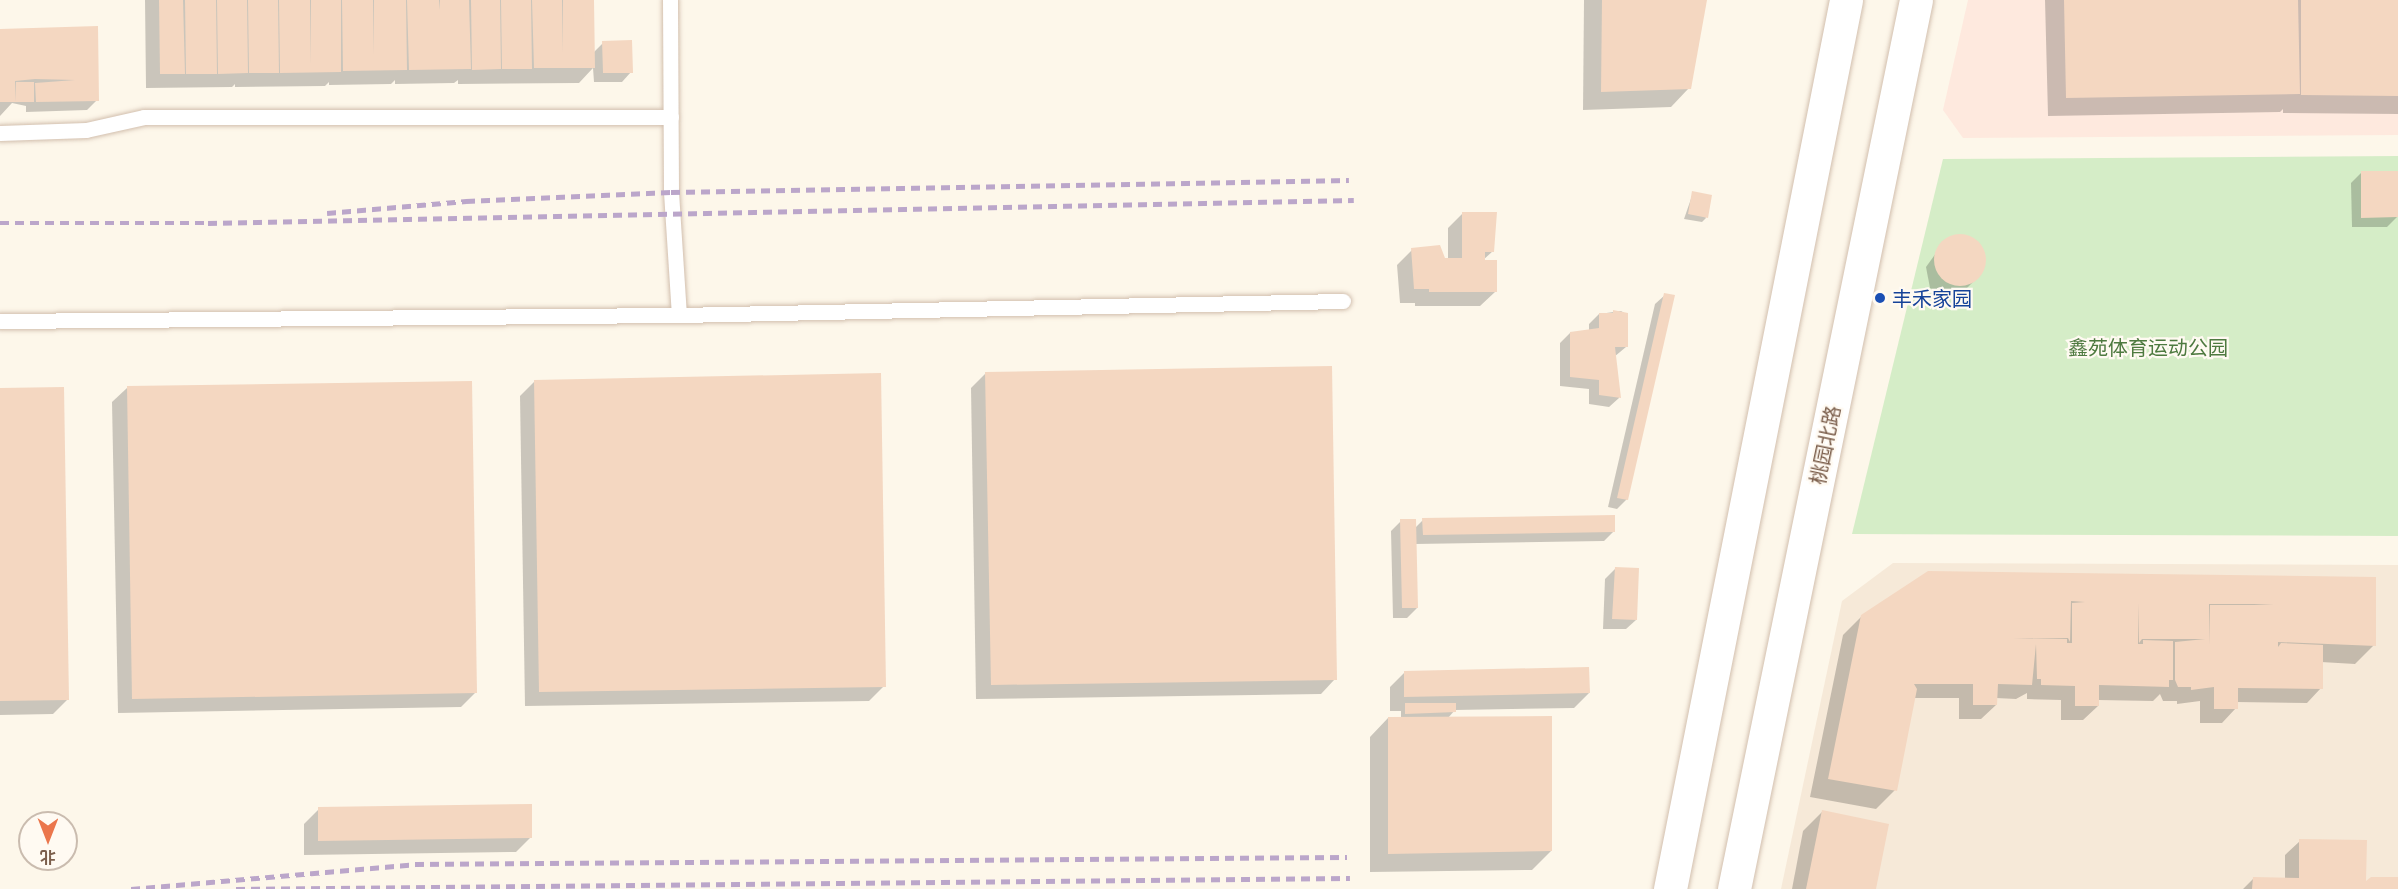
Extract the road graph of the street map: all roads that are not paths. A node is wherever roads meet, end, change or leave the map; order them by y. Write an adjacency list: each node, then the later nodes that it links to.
1 (670, 0): 4 (lane)
2 (1846, 0): 9 (main road)
3 (1916, 0): 10 (main road, 桃园北路)
4 (671, 117): 5 (lane); 7 (lane)
5 (0, 133)
6 (1343, 301): 7 (lane)
7 (679, 315): 8 (lane)
8 (0, 321)
9 (1670, 889)
10 (1734, 889)

